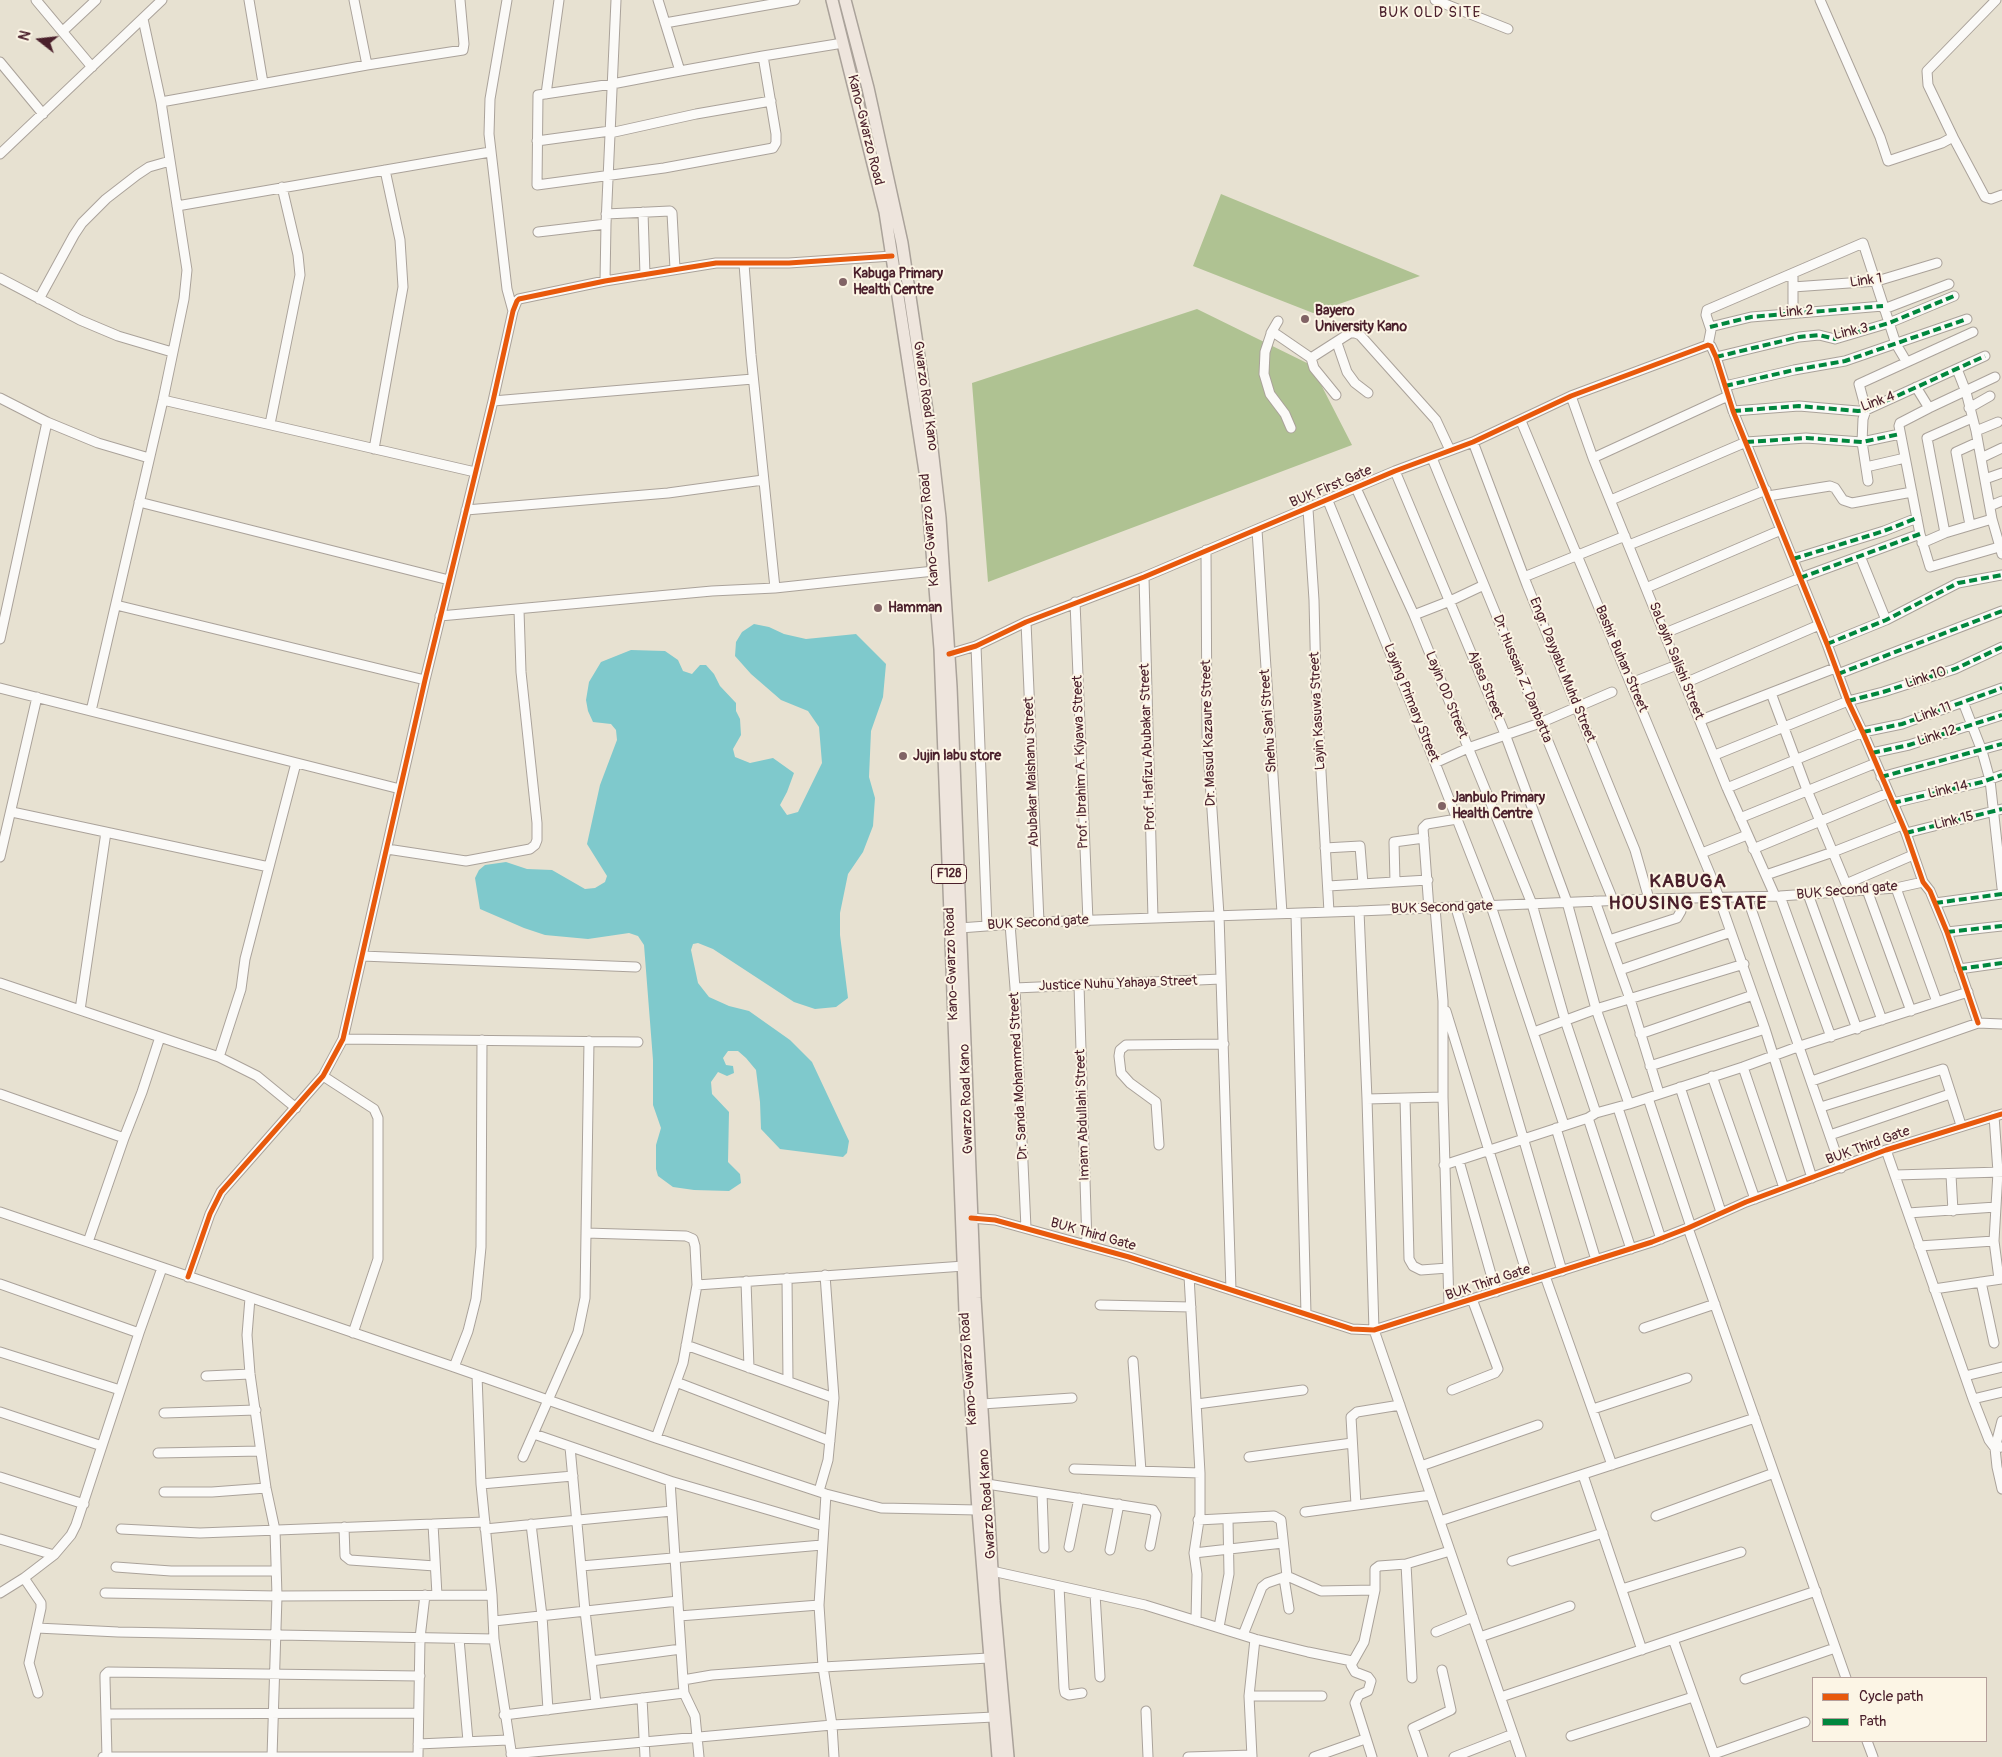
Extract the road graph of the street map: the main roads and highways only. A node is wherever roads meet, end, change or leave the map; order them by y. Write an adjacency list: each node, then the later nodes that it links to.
1 (832, 0): 3 (main road, Kano-Gwarzo Road / F128)
2 (845, 0): 3 (main road, Gwarzo Road Kano / F128)
3 (935, 518): 4 (main road, Kano-Gwarzo Road / F128); 4 (main road, Gwarzo Road Kano / F128)
4 (973, 1354): 5 (main road, Kano-Gwarzo Road / F128); 6 (main road, Gwarzo Road Kano / F128)
5 (998, 1757)
6 (1008, 1757)

